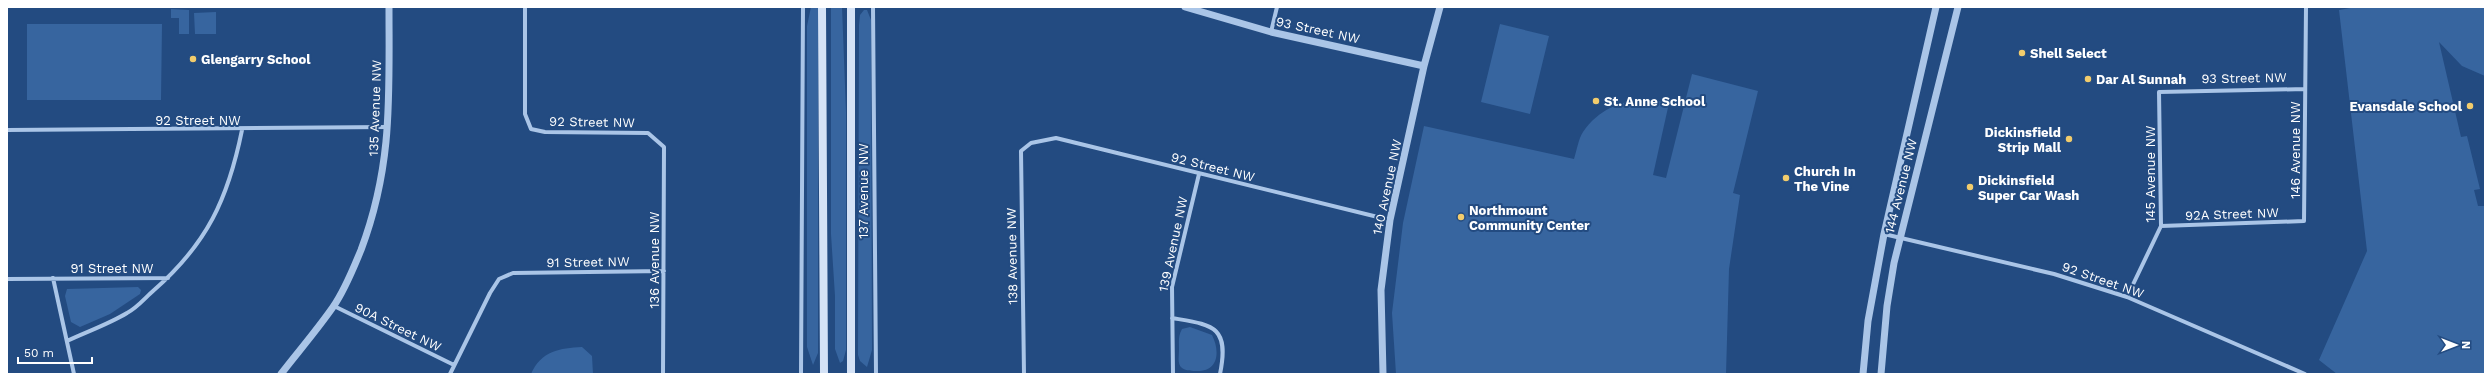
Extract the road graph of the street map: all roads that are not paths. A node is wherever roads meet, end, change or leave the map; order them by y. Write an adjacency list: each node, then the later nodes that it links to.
1 (389, 7): 17 (street, 135 Avenue NW)
2 (524, 7): 21 (street, 92 Street NW)
3 (803, 7): 41 (street)
4 (822, 7): 42 (main road)
5 (852, 7): 43 (main road, 137 Avenue NW)
6 (873, 7): 44 (street, 137 Avenue NW)
7 (1185, 7): 13 (street, 93 Street NW)
8 (1277, 7): 13 (street)
9 (1440, 7): 14 (street, 140 Avenue NW)
10 (1936, 7): 26 (street, 144 Avenue NW)
11 (1958, 7): 27 (street, 144 Avenue NW)
12 (2306, 7): 15 (street, 146 Avenue NW)
13 (1271, 32): 14 (street, 93 Street NW)
14 (1424, 66): 23 (street, 140 Avenue NW)
15 (2306, 89): 16 (street, 93 Street NW); 24 (street, 146 Avenue NW)
16 (2159, 92): 25 (street, 145 Avenue NW)
17 (388, 128): 19 (street, 92 Street NW); 33 (street, 135 Avenue NW)
18 (7, 130): 19 (street, 92 Street NW)
19 (242, 130): 30 (street)
20 (1031, 143): 22 (street, 92 Street NW); 45 (street, 138 Avenue NW)
21 (664, 147): 28 (street, 136 Avenue NW)
22 (1198, 174): 23 (street, 92 Street NW); 34 (street, 139 Avenue NW)
23 (1390, 220): 48 (street, 140 Avenue NW)
24 (2304, 221): 25 (street, 92A Street NW)
25 (2161, 226): 32 (street, 145 Avenue NW)
26 (1884, 234): 27 (street, 92 Street NW); 49 (street, 144 Avenue NW)
27 (1900, 238): 32 (street, 92 Street NW); 50 (street, 144 Avenue NW)
28 (664, 271): 36 (street, 91 Street NW); 40 (street, 136 Avenue NW)
29 (53, 278): 30 (street, 91 Street NW); 31 (street, 91 Street NW); 35 (street)
30 (168, 278): 35 (street, 91 Street NW)
31 (7, 279)
32 (2127, 297): 51 (street, 92 Street NW)
33 (334, 306): 36 (street, 90A Street NW); 38 (street, 135 Avenue NW)
34 (1172, 318): 46 (street, 139 Avenue NW); 47 (street)
35 (66, 341): 37 (street)
36 (454, 365): 39 (street)
37 (74, 374)
38 (280, 374)
39 (450, 374)
40 (663, 374)
41 (801, 374)
42 (824, 374)
43 (851, 374)
44 (876, 374)
45 (1024, 374)
46 (1173, 374)
47 (1220, 374)
48 (1383, 374)
49 (1863, 374)
50 (1880, 374)
51 (2305, 374)

